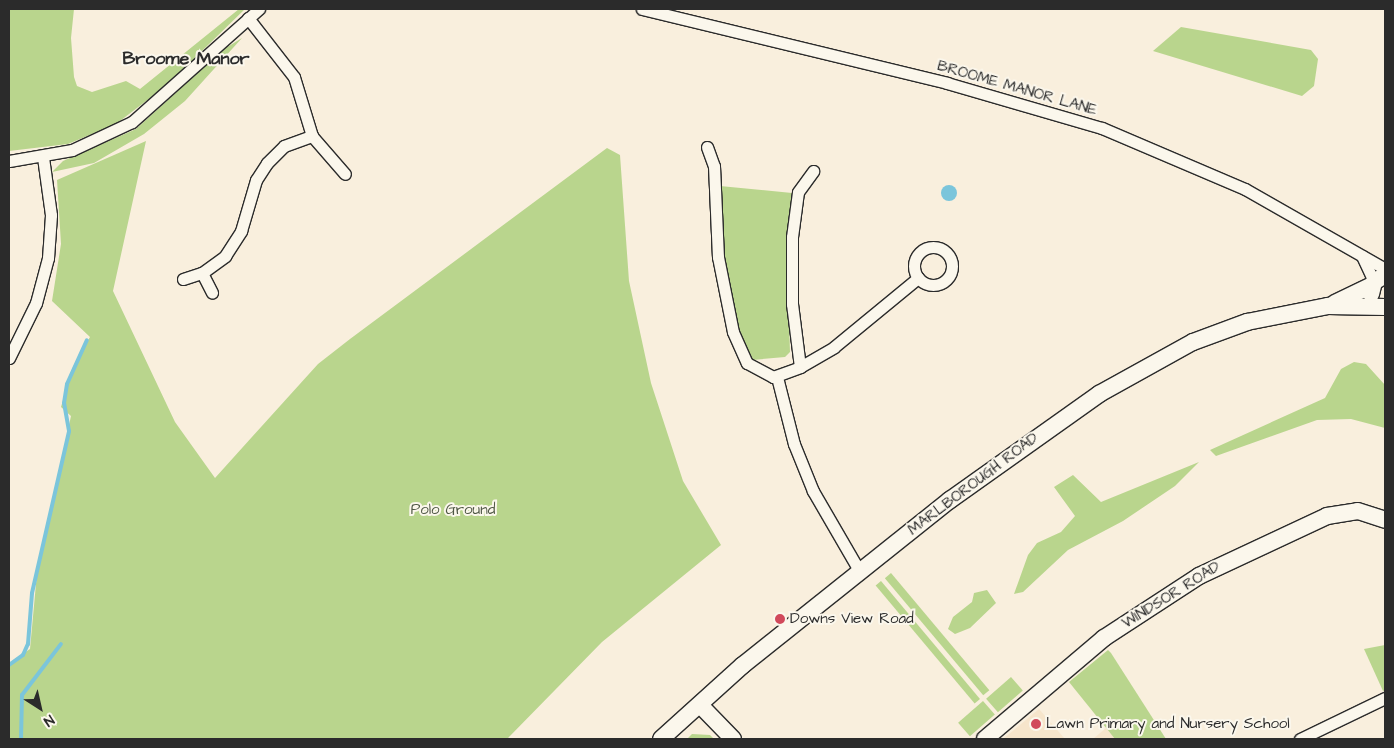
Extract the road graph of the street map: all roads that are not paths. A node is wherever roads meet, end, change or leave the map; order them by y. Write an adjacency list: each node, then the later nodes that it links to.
1 (259, 9): 3 (street)
2 (642, 9): 10 (street, BROOME MANOR LANE)
3 (248, 18): 4 (street); 6 (street)
4 (312, 136): 9 (street); 12 (street)
5 (706, 147): 23 (street)
6 (44, 158): 7 (street); 20 (street)
7 (9, 161)
8 (812, 170): 22 (street)
9 (345, 174)
10 (1362, 256): 11 (street, BROOME MANOR LANE); 15 (street)
11 (1385, 269)
12 (202, 273): 14 (street); 16 (street)
13 (918, 278): 22 (street)
14 (183, 279)
15 (1377, 281): 17 (main road, MARLBOROUGH ROAD); 18 (main road)
16 (212, 293)
17 (1328, 306): 18 (main road, MARLBOROUGH ROAD); 25 (main road, MARLBOROUGH ROAD)
18 (1384, 307)
19 (9, 333): 20 (street)
20 (21, 338): 21 (street)
21 (9, 358)
22 (800, 367): 23 (street)
23 (777, 377): 25 (street)
24 (1385, 520): 30 (main road, WINDSOR ROAD)
25 (860, 572): 27 (main road, MARLBOROUGH ROAD)
26 (1385, 698): 31 (street)
27 (701, 706): 28 (main road, MARLBOROUGH ROAD); 29 (main road)
28 (661, 739)
29 (733, 739)
30 (985, 739)
31 (1300, 739)

